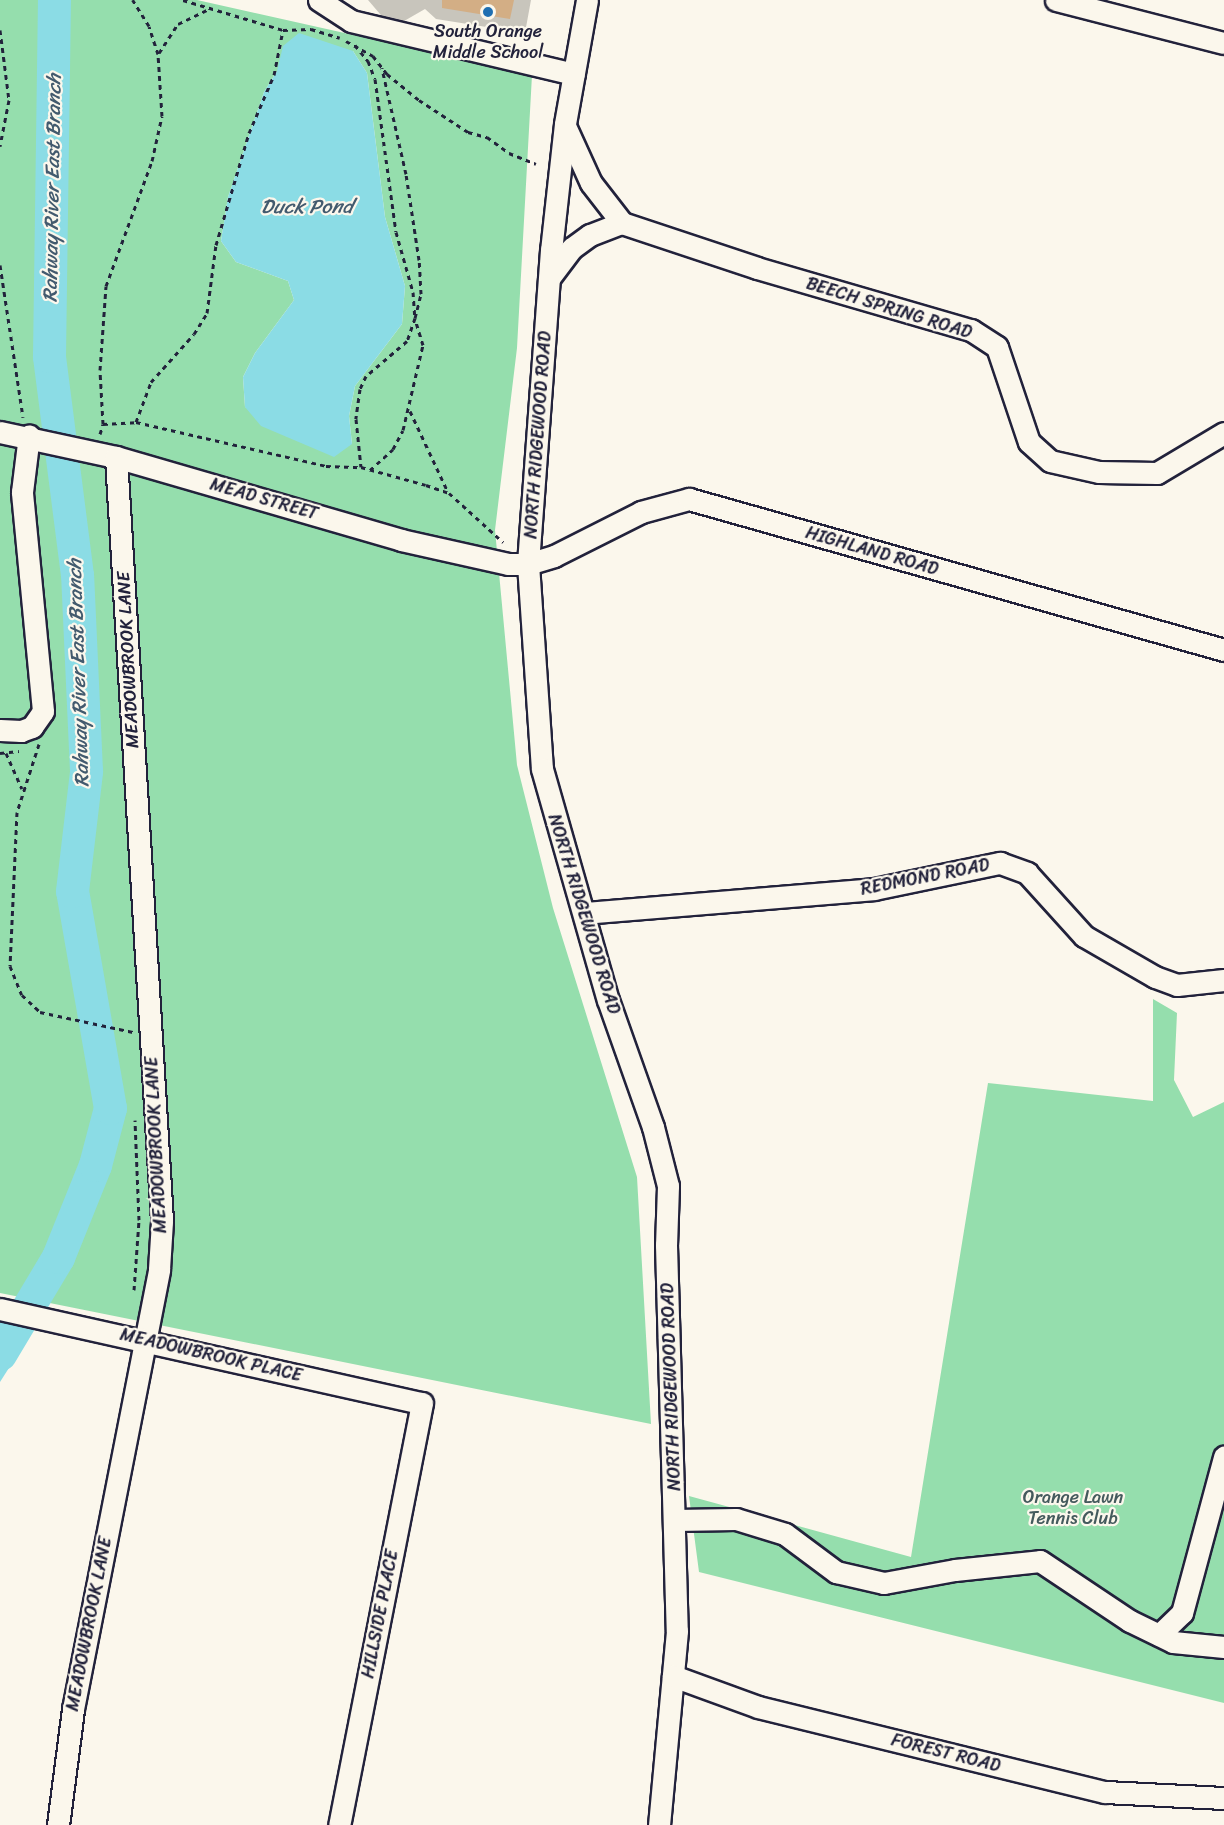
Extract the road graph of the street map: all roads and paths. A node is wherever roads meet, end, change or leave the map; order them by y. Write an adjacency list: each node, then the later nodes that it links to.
1 (133, 0): 11 (path)
2 (183, 0): 6 (path)
3 (319, 0): 13 (street)
4 (587, 0): 13 (street, NORTH RIDGEWOOD ROAD)
5 (1056, 0): 9 (street)
6 (211, 8): 8 (path); 11 (path)
7 (0, 30): 15 (path)
8 (283, 30): 10 (path); 22 (path)
9 (1224, 43)
10 (355, 45): 12 (path); 20 (path)
11 (158, 54): 23 (path)
12 (382, 68): 16 (path); 20 (path)
13 (574, 74): 14 (street, NORTH RIDGEWOOD ROAD)
14 (565, 124): 17 (street); 19 (street, NORTH RIDGEWOOD ROAD)
15 (0, 146)
16 (536, 164)
17 (622, 223): 19 (street); 26 (street, BEECH SPRING ROAD)
18 (0, 265): 24 (path)
19 (550, 278): 33 (street, NORTH RIDGEWOOD ROAD)
20 (415, 318): 21 (path); 29 (path)
21 (409, 410): 30 (path); 31 (path)
22 (136, 422): 23 (path); 29 (path)
23 (103, 424): 27 (path)
24 (32, 431): 25 (street, MEAD STREET); 28 (street, MEAD STREET); 35 (street)
25 (0, 432)
26 (1224, 433)
27 (98, 438)
28 (116, 457): 33 (street, MEAD STREET); 45 (street, MEADOWBROOK LANE)
29 (361, 467): 30 (path)
30 (370, 470): 31 (path)
31 (449, 493): 32 (path)
32 (505, 543)
33 (528, 564): 34 (street, HIGHLAND ROAD); 39 (street, NORTH RIDGEWOOD ROAD)
34 (1224, 650)
35 (0, 730)
36 (41, 738): 38 (path)
37 (6, 753): 38 (path)
38 (23, 791): 41 (path)
39 (584, 913): 40 (street, REDMOND ROAD); 48 (street, NORTH RIDGEWOOD ROAD)
40 (1224, 980)
41 (131, 1042)
42 (135, 1116): 43 (path)
43 (133, 1298)
44 (7, 1311): 45 (street, MEADOWBROOK PLACE)
45 (144, 1339): 46 (street, MEADOWBROOK PLACE); 53 (street, MEADOWBROOK LANE)
46 (422, 1403): 54 (street, HILLSIDE PLACE)
47 (1224, 1457): 49 (street)
48 (675, 1520): 49 (street); 51 (street, NORTH RIDGEWOOD ROAD)
49 (1159, 1635): 50 (street)
50 (1224, 1647)
51 (674, 1676): 52 (street, FOREST ROAD); 55 (street, NORTH RIDGEWOOD ROAD)
52 (1224, 1798)
53 (58, 1825)
54 (339, 1825)
55 (659, 1825)

